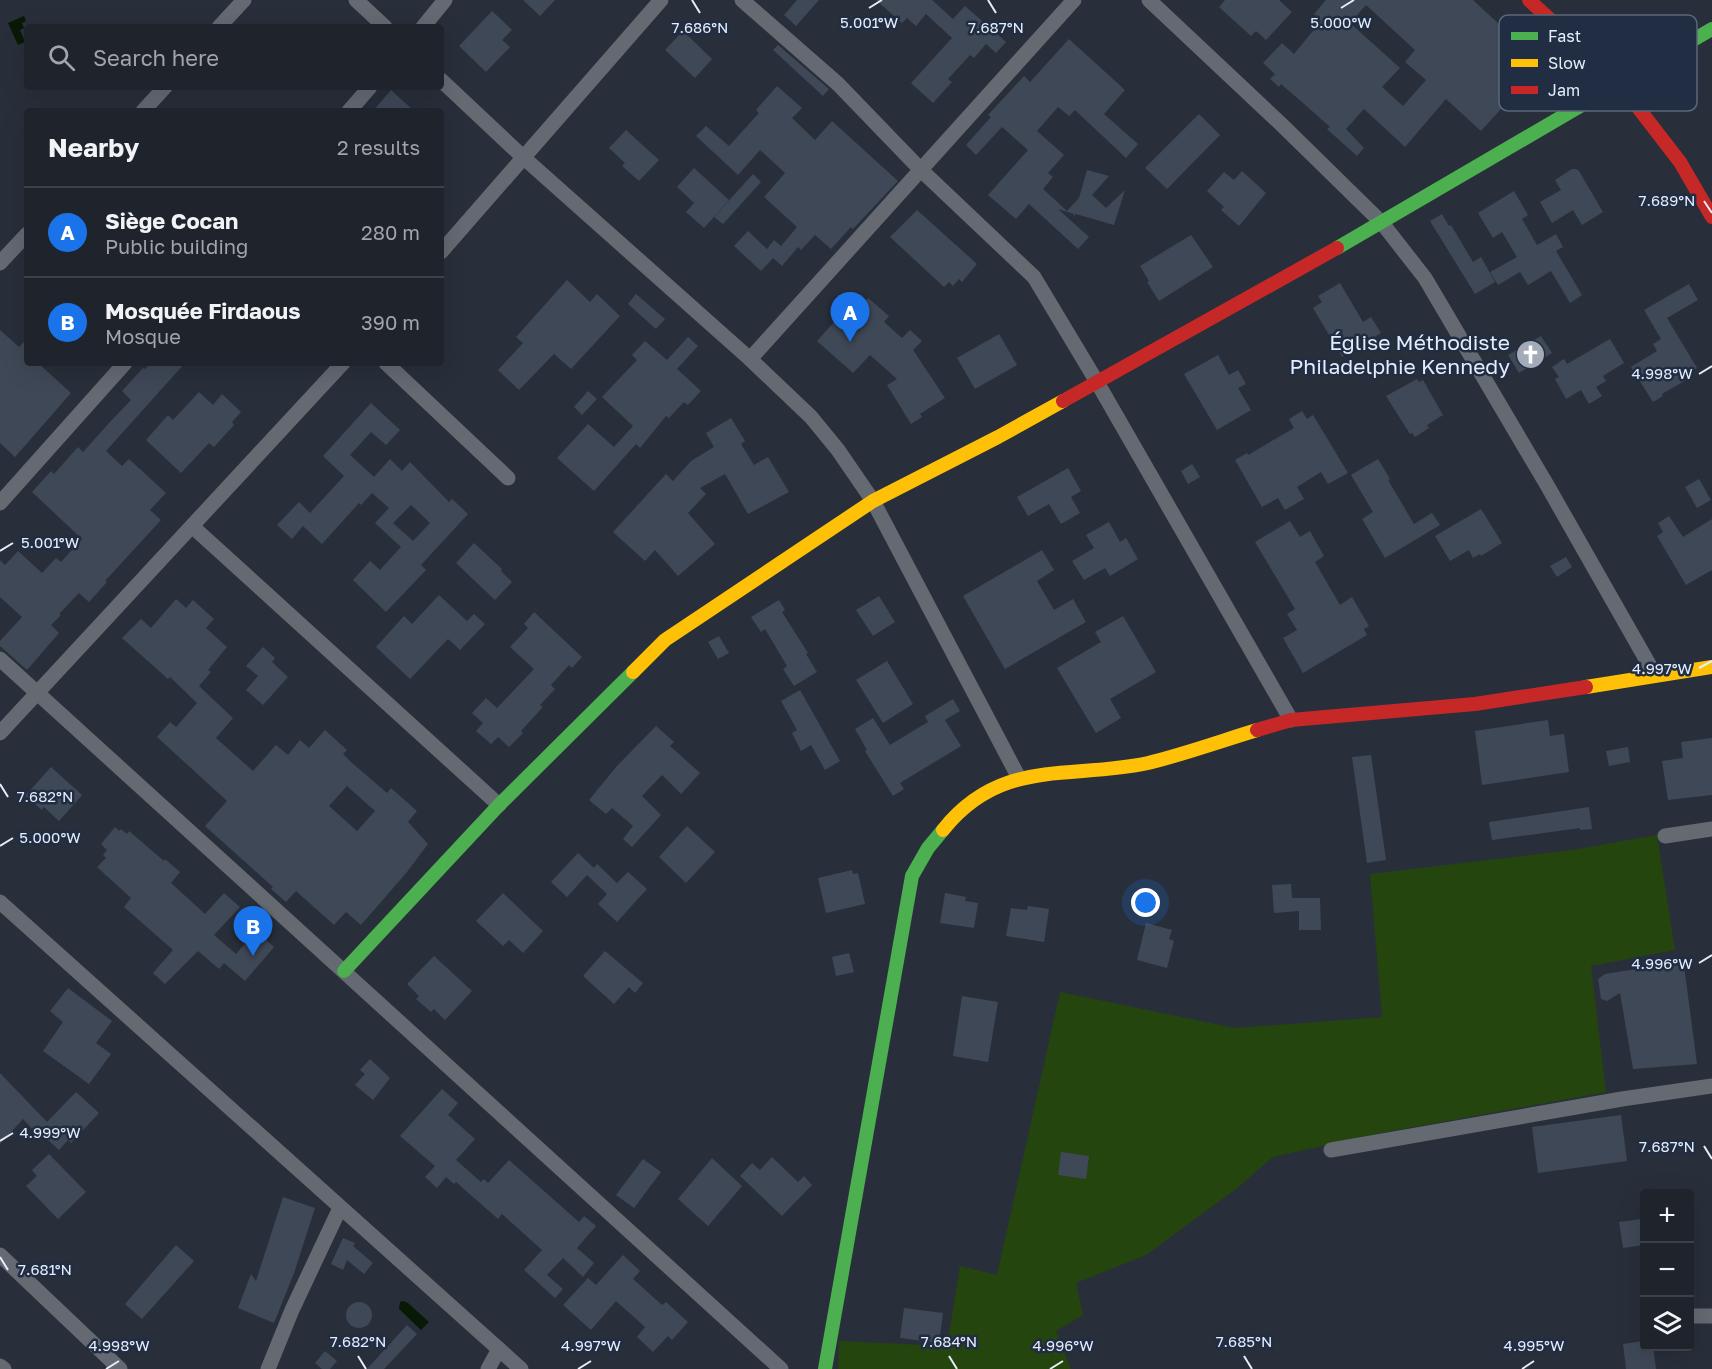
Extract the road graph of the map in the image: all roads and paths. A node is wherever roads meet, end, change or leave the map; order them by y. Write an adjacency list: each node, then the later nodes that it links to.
1 (244, 0): 10 (street)
2 (356, 0): 11 (street)
3 (445, 0): 12 (street)
4 (661, 0): 22 (street)
5 (742, 0): 23 (street)
6 (1074, 0): 23 (street)
7 (1149, 0): 25 (street)
8 (1530, 0): 9 (street)
9 (1546, 15)
10 (222, 24)
11 (382, 24)
12 (425, 24)
13 (1712, 29): 14 (street)
14 (1697, 38)
15 (444, 83): 22 (street)
16 (162, 90): 18 (street)
17 (367, 90): 19 (street)
18 (146, 108)
19 (352, 108)
20 (1572, 111): 25 (street)
21 (1641, 111): 24 (street)
22 (524, 158): 27 (street); 29 (street)
23 (921, 170): 29 (street); 33 (street)
24 (1712, 217)
25 (1382, 223): 33 (street); 40 (street)
26 (24, 237): 28 (street)
27 (444, 249)
28 (0, 263)
29 (750, 359): 35 (street)
30 (122, 366): 36 (street)
31 (340, 366): 37 (street)
32 (389, 366): 34 (street)
33 (1097, 382): 35 (street); 42 (street)
34 (508, 478)
35 (873, 501): 44 (street); 45 (street)
36 (0, 503)
37 (193, 527): 41 (street); 45 (street)
38 (0, 659): 41 (street)
39 (1712, 667): 40 (street)
40 (1654, 675): 42 (street)
41 (37, 692): 43 (street); 49 (street)
42 (1291, 720): 44 (street)
43 (0, 733)
44 (1019, 778): 64 (street)
45 (499, 805): 49 (street)
46 (1712, 829): 47 (street)
47 (1665, 836)
48 (0, 902): 52 (street)
49 (344, 971): 63 (street)
50 (1712, 1086): 51 (street)
51 (1331, 1150)
52 (340, 1208): 56 (street); 60 (street)
53 (0, 1256): 59 (street)
54 (1712, 1316): 55 (street)
55 (1694, 1317)
56 (499, 1349): 61 (street); 62 (street)
57 (0, 1366): 58 (street)
58 (4, 1369)
59 (120, 1369)
60 (268, 1369)
61 (488, 1369)
62 (521, 1369)
63 (781, 1369)
64 (825, 1369)

